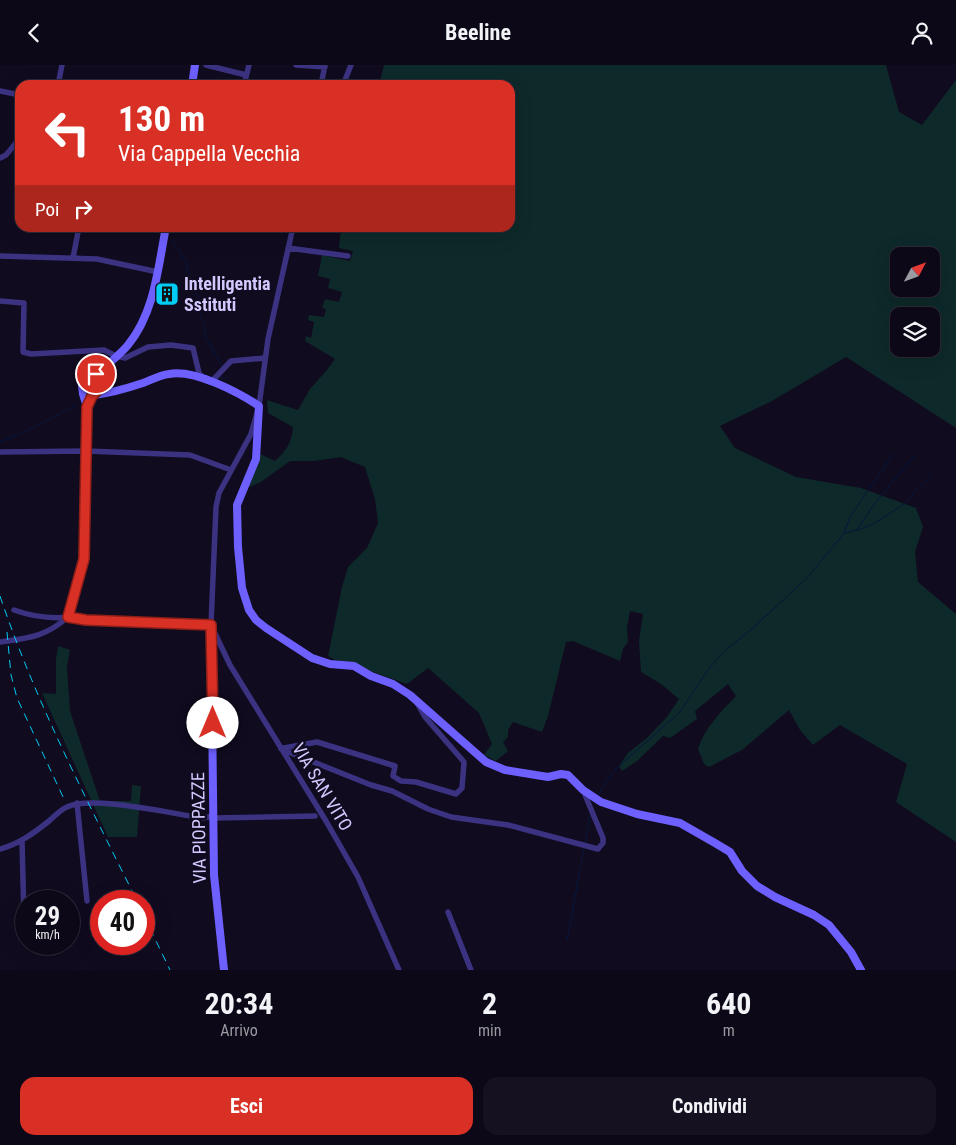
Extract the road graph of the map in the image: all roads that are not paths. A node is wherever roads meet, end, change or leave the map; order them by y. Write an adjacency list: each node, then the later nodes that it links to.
1 (62, 65): 9 (street)
2 (195, 65): 10 (street)
3 (206, 65): 8 (street)
4 (249, 65): 8 (street)
5 (296, 65): 7 (street)
6 (351, 65): 13 (street)
7 (325, 66): 12 (street)
8 (246, 75): 11 (street)
9 (59, 80)
10 (193, 80)
11 (245, 80)
12 (322, 80)
13 (345, 80)
14 (0, 91): 15 (street)
15 (15, 94)
16 (15, 145): 17 (street)
17 (0, 158)
18 (78, 232): 24 (street)
19 (165, 232): 25 (street)
20 (292, 232): 21 (street)
21 (288, 248): 23 (street); 28 (street)
22 (0, 256): 24 (street)
23 (348, 256)
24 (73, 258): 25 (street)
25 (158, 272): 27 (street)
26 (0, 301): 27 (street)
27 (116, 356): 29 (street); 31 (street)
28 (265, 357): 30 (street); 35 (street)
29 (203, 379): 30 (street); 33 (street)
30 (211, 382): 35 (street)
31 (93, 383): 32 (street); 33 (street); 34 (street)
32 (83, 393): 34 (street); 36 (street)
33 (105, 394): 34 (street)
34 (93, 396): 36 (street)
35 (258, 406): 39 (street); 44 (street)
36 (87, 407): 37 (street)
37 (86, 451): 38 (street); 39 (street); 41 (street)
38 (0, 452)
39 (231, 470): 42 (street)
40 (14, 610): 41 (street)
41 (68, 617): 42 (street); 43 (street)
42 (211, 625): 45 (street, VIA SAN VITO); 49 (street, VIA PIOPPAZZE)
43 (0, 642)
44 (415, 699): 45 (street); 46 (street)
45 (282, 749): 46 (street); 56 (street, VIA SAN VITO)
46 (584, 790): 58 (street)
47 (77, 803): 49 (street); 50 (street); 53 (street)
48 (315, 816): 49 (street)
49 (213, 817): 55 (street, VIA PIOPPAZZE)
50 (22, 840): 51 (street); 52 (street)
51 (0, 849)
52 (23, 890)
53 (87, 901)
54 (448, 912): 57 (street)
55 (224, 970)
56 (399, 970)
57 (471, 970)
58 (861, 970)

